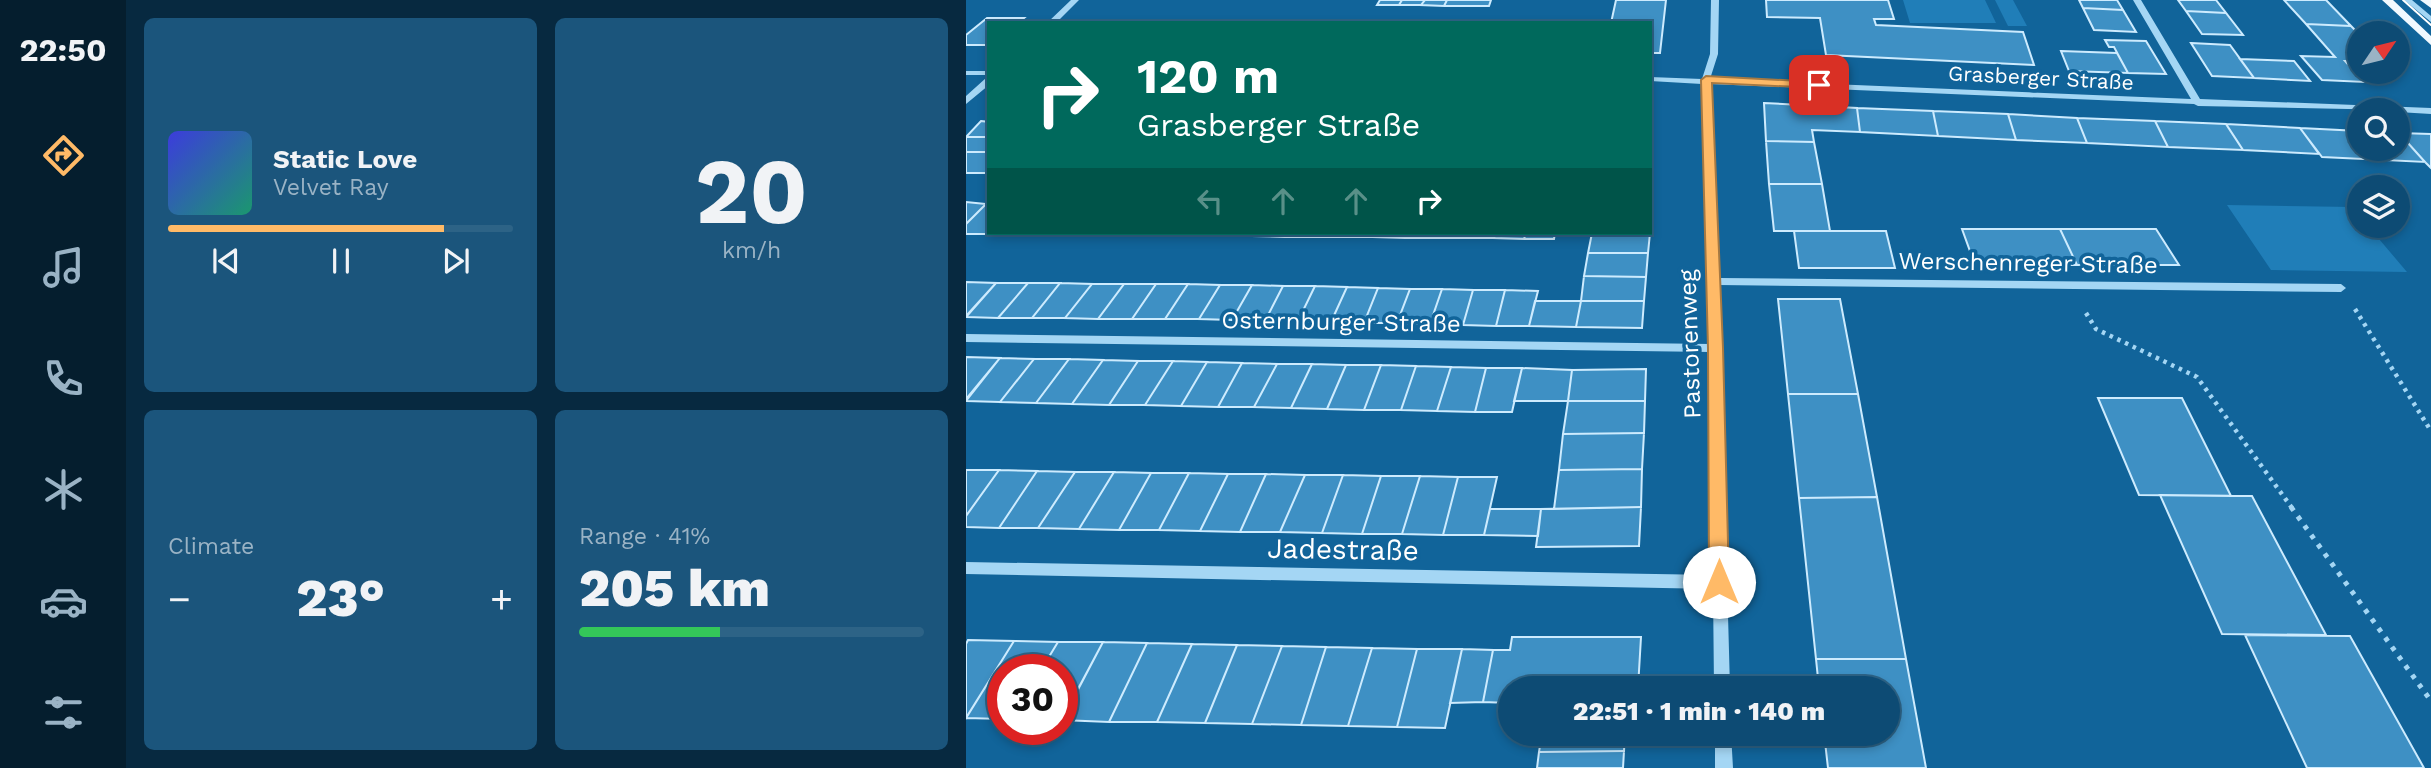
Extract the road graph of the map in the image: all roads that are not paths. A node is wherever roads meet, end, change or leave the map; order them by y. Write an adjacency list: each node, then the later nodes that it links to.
1 (1076, 0): 9 (street)
2 (1715, 0): 14 (street, Pastorenweg)
3 (2137, 0): 17 (street)
4 (2387, 0): 10 (main road)
5 (2408, 0): 8 (street)
6 (2425, 0): 7 (main road)
7 (2431, 5)
8 (2431, 20)
9 (1053, 21)
10 (2431, 42)
11 (966, 73): 12 (street)
12 (987, 73)
13 (1652, 79): 14 (street, Grasberger Straße)
14 (1706, 80): 17 (street, Grasberger Straße); 19 (street, Pastorenweg)
15 (987, 82): 16 (street)
16 (966, 101)
17 (2198, 103): 18 (street, Grasberger Straße)
18 (2431, 111)
19 (1714, 281): 20 (street, Werschenreger Straße); 22 (street, Pastorenweg)
20 (2342, 288)
21 (966, 338): 22 (street, Osternburger Straße)
22 (1716, 348): 24 (street, Pastorenweg)
23 (966, 568): 24 (street, Jadestraße)
24 (1719, 582): 25 (street, Pastorenweg)
25 (1722, 676)
26 (1723, 746): 27 (street)
27 (1724, 768)

